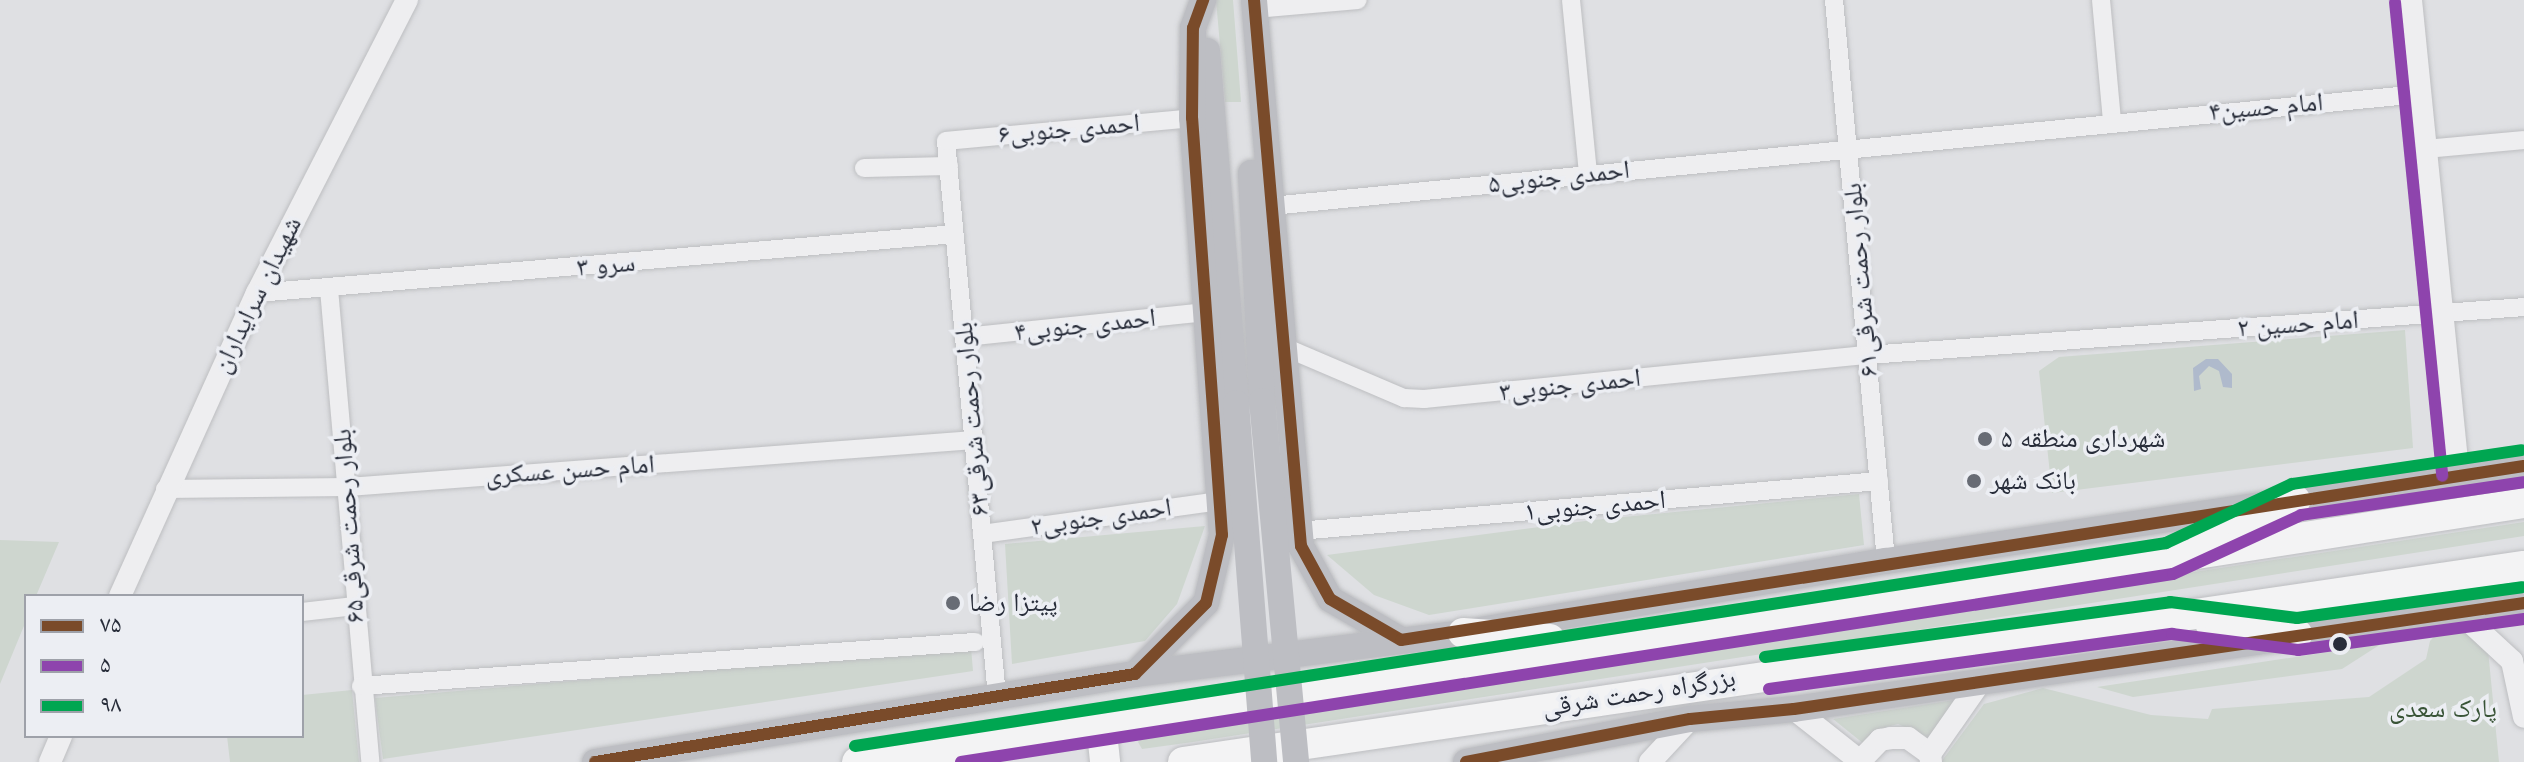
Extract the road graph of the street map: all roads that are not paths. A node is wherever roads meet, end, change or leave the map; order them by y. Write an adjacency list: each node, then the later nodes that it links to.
1 (407, 0): 22 (street, شهیدان سرایداران)
2 (1203, 0): 10 (main road); 29 (main road)
3 (1358, 0): 8 (street)
4 (1571, 0): 18 (street)
5 (1834, 0): 14 (street, بلوار رحمت شرقی۶۱)
6 (2101, 0): 11 (street)
7 (2411, 0): 9 (street)
8 (1254, 5): 19 (main road); 29 (main road)
9 (2420, 94): 11 (street, امام حسین۴); 15 (street)
10 (1192, 118): 13 (street, احمدی جنوبی۶); 24 (main road)
11 (2112, 121): 14 (street, امام حسین۴)
12 (2524, 140): 15 (street)
13 (946, 141): 16 (street, بلوار رحمت شرقی۶۳)
14 (1848, 149): 18 (street, احمدی جنوبی۵); 28 (street, بلوار رحمت شرقی۶۱)
15 (2426, 149): 25 (street)
16 (949, 166): 17 (street); 20 (street, بلوار رحمت شرقی۶۳)
17 (864, 168)
18 (1588, 174): 19 (street, احمدی جنوبی۵)
19 (1271, 206): 27 (main road)
20 (955, 234): 21 (street, سرو ۳); 26 (street, بلوار رحمت شرقی۶۳)
21 (329, 289): 22 (street, سرو ۳); 34 (street, بلوار رحمت شرقی۶۵)
22 (257, 293): 35 (street, شهیدان سرایداران)
23 (2524, 307): 25 (street, ۲ امام حسین)
24 (1205, 312): 26 (street, احمدی جنوبی۴); 37 (main road)
25 (2442, 314): 28 (street, ۲ امام حسین); 32 (street)
26 (964, 337): 30 (street, بلوار رحمت شرقی۶۳)
27 (1282, 346): 28 (street, احمدی جنوبی۳); 39 (main road)
28 (1868, 355): 33 (street, بلوار رحمت شرقی۶۱)
29 (1249, 402): 75 (main road, bridge); 76 (main road, bridge)
30 (974, 440): 34 (street, امام حسن عسکری); 40 (street, بلوار رحمت شرقی۶۳)
31 (2524, 466): 32 (main road)
32 (2458, 474): 36 (main road)
33 (1879, 481): 39 (street, احمدی جنوبی۱); 43 (street, بلوار رحمت شرقی۶۱)
34 (348, 487): 35 (street, امام حسن عسکری); 47 (street, بلوار رحمت شرقی۶۵)
35 (165, 489): 45 (street, شهیدان سرایداران)
36 (2296, 500): 42 (highway); 43 (main road)
37 (1220, 501): 40 (street, احمدی جنوبی۲); 41 (main road)
38 (2524, 503): 42 (highway, بزرگراه رحمت شرقی)
39 (1303, 526): 41 (main road); 53 (main road)
40 (982, 534): 60 (street, بلوار رحمت شرقی۶۳)
41 (1222, 535): 56 (main road)
42 (2171, 558): 55 (highway, بزرگراه رحمت شرقی)
43 (1886, 561): 51 (main road)
44 (2524, 566): 50 (highway, بزرگراه رحمت شرقی)
45 (121, 594)
46 (2524, 603): 49 (main road)
47 (355, 606): 48 (street); 59 (street, بلوار رحمت شرقی۶۵)
48 (304, 612)
49 (2459, 612): 52 (main road); 58 (street)
50 (2172, 618): 52 (highway); 74 (highway, بزرگراه رحمت شرقی)
51 (1463, 633): 53 (main road); 55 (highway)
52 (2297, 634): 57 (main road)
53 (1401, 640): 56 (main road)
54 (975, 642): 59 (street)
55 (1604, 643): 64 (highway, بزرگراه رحمت شرقی)
56 (1135, 674): 60 (main road)
57 (1981, 681): 61 (main road); 67 (street)
58 (2522, 681): 62 (street)
59 (361, 686): 70 (street, بلوار رحمت شرقی۶۵)
60 (997, 697): 71 (main road)
61 (1794, 709): 63 (main road); 68 (street)
62 (2524, 717)
63 (1690, 719): 66 (main road); 79 (street)
64 (1101, 723): 72 (highway, بزرگراه رحمت شرقی); 73 (highway)
65 (60, 738): 69 (street)
66 (1514, 753): 77 (main road); 78 (street)
67 (1931, 758): 68 (street)
68 (1861, 761)
69 (50, 762)
70 (370, 762)
71 (595, 762)
72 (857, 762)
73 (1105, 762)
74 (1183, 762)
75 (1264, 762)
76 (1296, 762)
77 (1466, 762)
78 (1547, 762)
79 (1650, 762)

